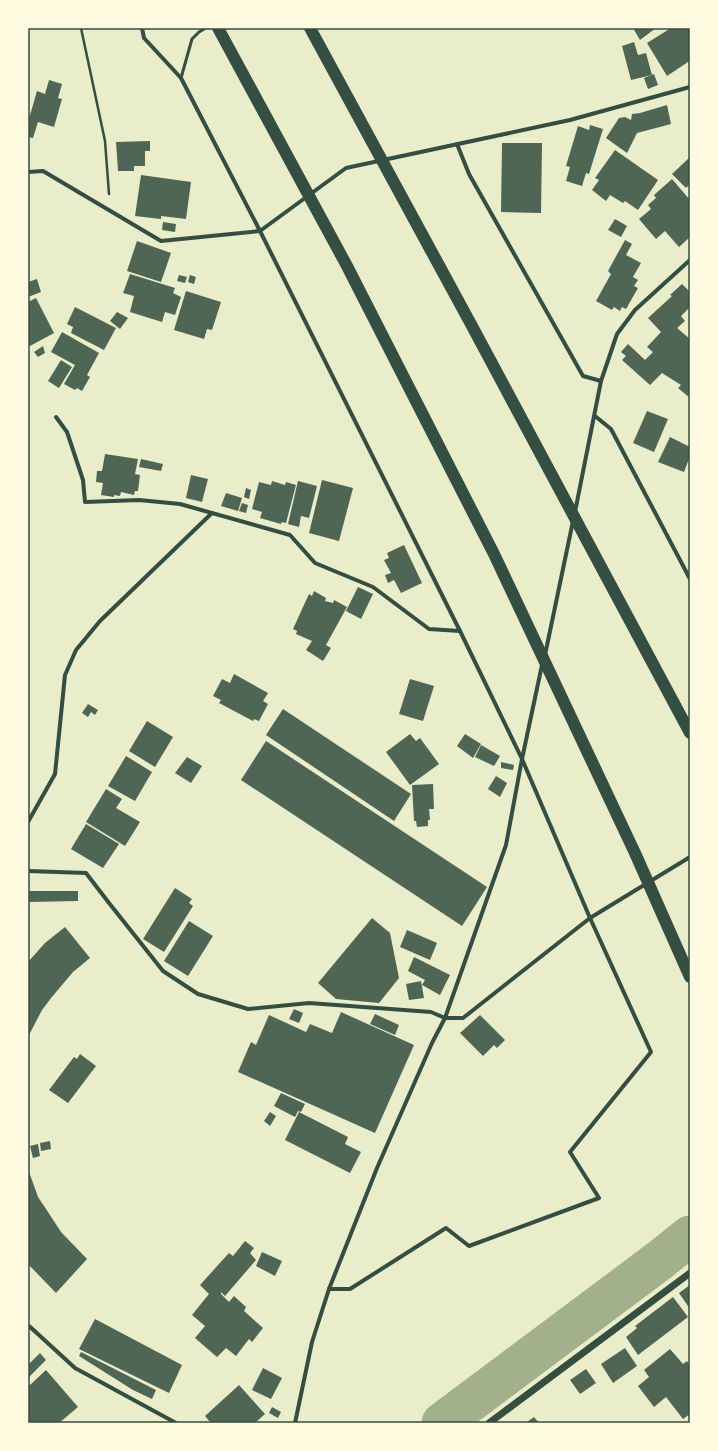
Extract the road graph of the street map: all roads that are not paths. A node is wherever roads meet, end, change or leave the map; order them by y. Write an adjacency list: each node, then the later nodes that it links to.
1 (142, 28): 5 (street)
2 (206, 28): 5 (lane)
3 (218, 28): 23 (highway)
4 (310, 28): 17 (highway)
5 (181, 78): 9 (street)
6 (690, 87): 7 (street)
7 (457, 144): 9 (street); 11 (street)
8 (28, 172): 9 (street)
9 (260, 231): 16 (street)
10 (690, 260): 11 (street)
11 (601, 381): 12 (street)
12 (595, 416): 15 (street); 18 (street)
13 (56, 417): 14 (street)
14 (212, 513): 16 (street); 19 (street)
15 (690, 579)
16 (460, 631): 18 (street)
17 (690, 733)
18 (522, 759): 22 (street); 24 (street)
19 (28, 822)
20 (690, 857): 22 (street)
21 (28, 871): 24 (street)
22 (590, 918): 24 (street); 26 (street)
23 (690, 977)
24 (445, 1018): 26 (street)
25 (690, 1273): 30 (street)
26 (328, 1289): 29 (street)
27 (28, 1325): 28 (street)
28 (176, 1423)
29 (295, 1423)
30 (489, 1423)

